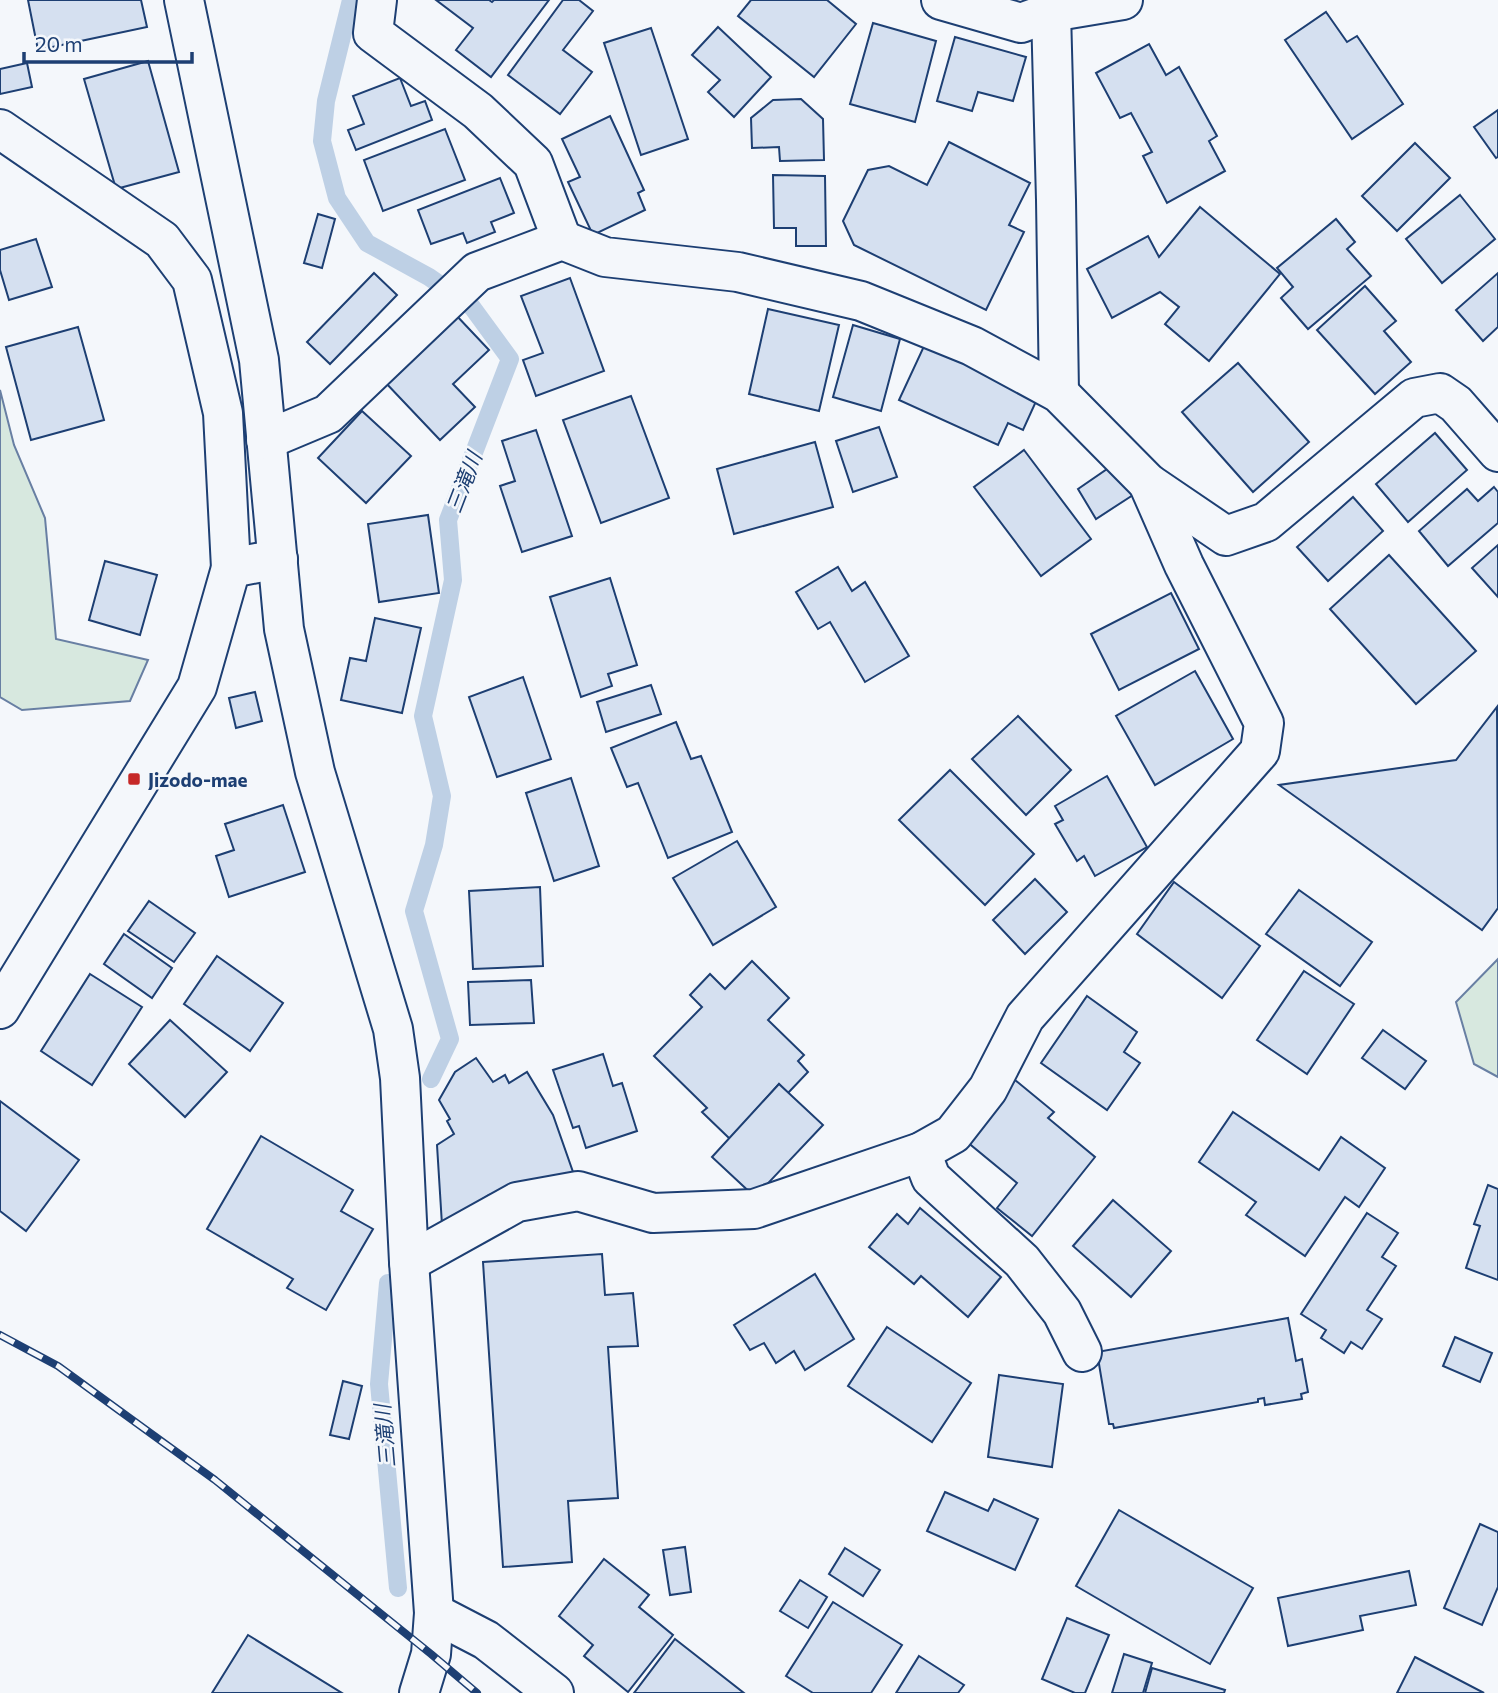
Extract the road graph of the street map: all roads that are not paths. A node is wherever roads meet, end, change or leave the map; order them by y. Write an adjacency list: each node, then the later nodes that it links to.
1 (184, 0): 9 (street)
2 (377, 0): 7 (street)
3 (941, 0): 5 (street)
4 (1123, 0): 5 (street)
5 (1051, 6): 8 (street)
6 (0, 129): 13 (street)
7 (562, 240): 8 (street); 9 (street)
8 (1059, 393): 11 (street)
9 (267, 440): 12 (street)
10 (1498, 452): 11 (street)
11 (1148, 483): 15 (street)
12 (278, 559): 13 (street); 16 (street)
13 (231, 568): 14 (street)
14 (0, 1009)
15 (920, 1153): 16 (street); 17 (street)
16 (410, 1262): 18 (street)
17 (1082, 1352)
18 (434, 1613): 19 (street); 20 (street)
19 (419, 1693)
20 (554, 1693)

